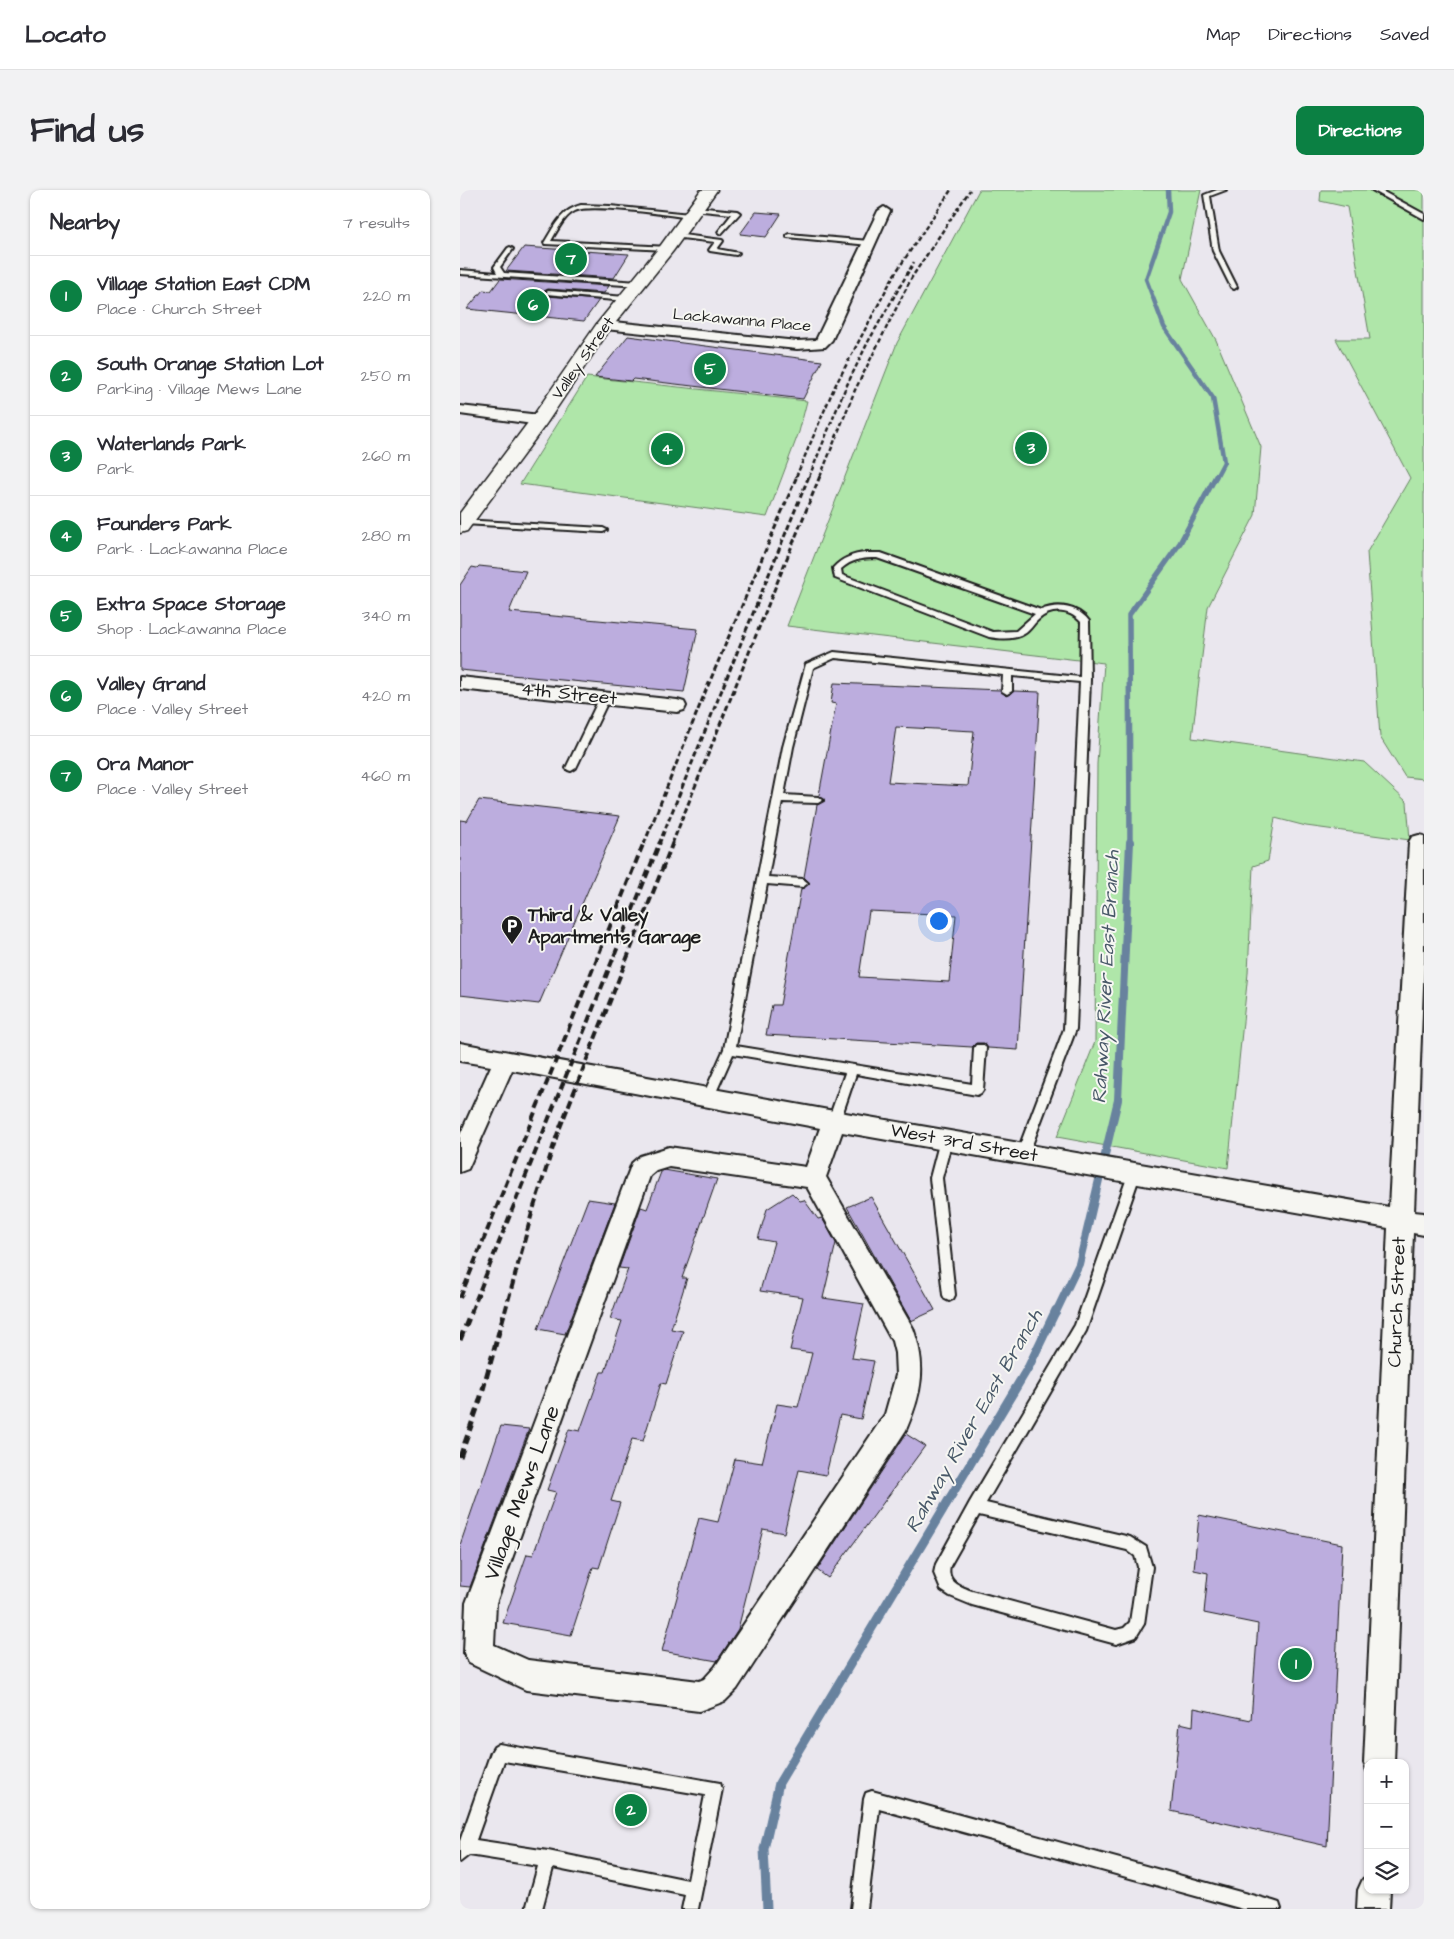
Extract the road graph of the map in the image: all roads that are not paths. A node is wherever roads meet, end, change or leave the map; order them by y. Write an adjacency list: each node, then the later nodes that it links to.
1 (709, 190): 5 (main road, Valley Street)
2 (1223, 190): 16 (lane)
3 (1375, 190): 6 (lane)
4 (884, 211): 10 (street, Lackawanna Place)
5 (692, 213): 7 (lane); 9 (main road, Valley Street); 9 (lane)
6 (1424, 217)
7 (721, 232)
8 (789, 236): 10 (lane)
9 (671, 242): 12 (lane); 15 (main road, Valley Street)
10 (869, 243): 19 (street, Lackawanna Place)
11 (510, 249): 14 (lane)
12 (736, 253)
13 (460, 272): 14 (lane)
14 (502, 275): 15 (lane)
15 (639, 284): 18 (main road, Valley Street)
16 (1234, 287)
17 (548, 293): 18 (lane)
18 (626, 299): 19 (main road, Valley Street)
19 (604, 325): 21 (main road, Valley Street)
20 (460, 410): 21 (street)
21 (540, 420): 22 (main road, Valley Street)
22 (461, 524): 23 (lane)
23 (603, 530)
24 (1041, 613): 24 (lane); 26 (lane)
25 (1008, 673): 26 (lane); 28 (lane); 32 (lane)
26 (1085, 680): 45 (lane)
27 (460, 683): 29 (street, 4th Street)
28 (1006, 691)
29 (604, 697): 30 (street, 4th Street); 31 (lane)
30 (677, 706)
31 (571, 768)
32 (778, 798): 33 (lane); 35 (lane)
33 (818, 800)
34 (1419, 842): 49 (street, Church Street)
35 (763, 880): 36 (lane); 38 (lane)
36 (803, 883)
37 (980, 1048): 41 (lane)
38 (730, 1049): 41 (lane); 42 (lane)
39 (460, 1052): 40 (street, West 3rd Street)
40 (505, 1060): 42 (street, West 3rd Street); 46 (street)
41 (852, 1069): 43 (lane)
42 (709, 1096): 43 (street, West 3rd Street)
43 (834, 1121): 44 (street, West 3rd Street); 48 (street)
44 (946, 1140): 45 (street, West 3rd Street); 50 (lane)
45 (1023, 1153): 47 (street, West 3rd Street)
46 (460, 1162)
47 (1133, 1172): 49 (street, West 3rd Street); 51 (lane)
48 (814, 1178): 48 (street, Village Mews Lane)
49 (1412, 1222): 52 (street, Church Street)
50 (949, 1295)
51 (976, 1507): 51 (lane)
52 (1379, 1759)
53 (463, 1850): 54 (lane); 55 (lane)
54 (548, 1859): 55 (lane); 57 (lane)
55 (694, 1889): 58 (lane)
56 (1374, 1894): 61 (street)
57 (534, 1909)
58 (690, 1909)
59 (861, 1909): 60 (lane)
60 (1273, 1909)
61 (1373, 1909)

